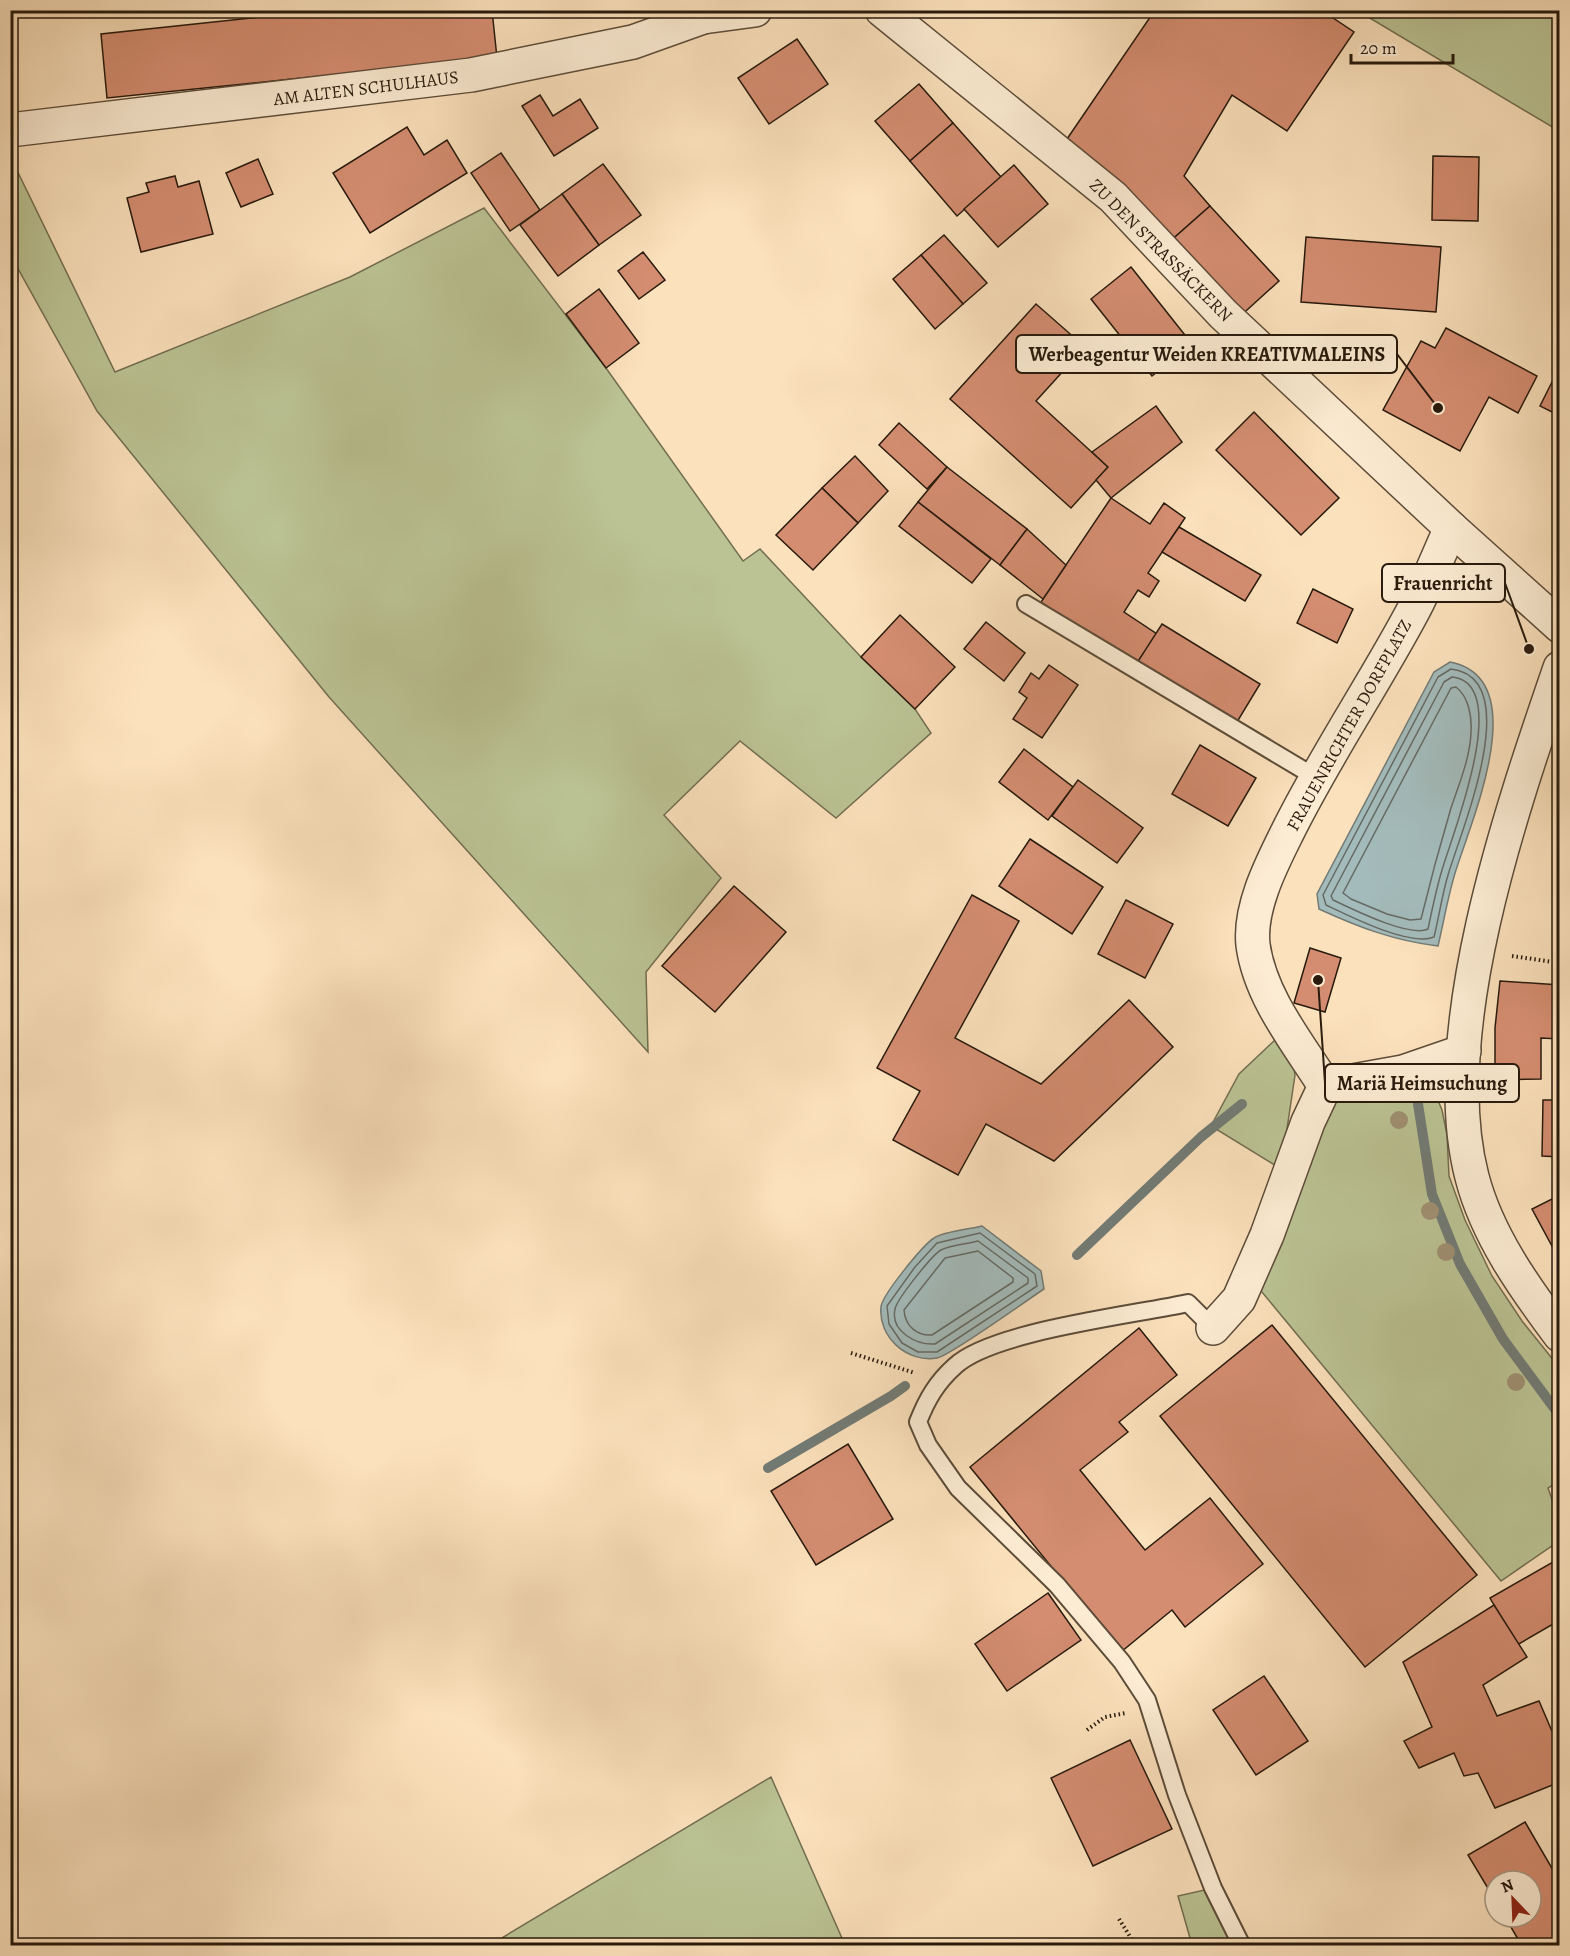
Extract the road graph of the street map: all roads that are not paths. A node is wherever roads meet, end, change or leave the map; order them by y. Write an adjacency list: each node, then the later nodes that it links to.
1 (755, 10): 3 (street, AM ALTEN SCHULHAUS)
2 (882, 10): 5 (street, ZU DEN STRASSÄCKERN)
3 (708, 14): 4 (street, AM ALTEN SCHULHAUS)
4 (10, 130)
5 (1451, 528): 7 (street, ZU DEN STRASSÄCKERN); 9 (street, FRAUENRICHTER DORFPLATZ)
6 (1026, 604): 9 (lane)
7 (1560, 626)
8 (1560, 668): 10 (street)
9 (1315, 777): 11 (street, FRAUENRICHTER DORFPLATZ)
10 (1464, 1051): 11 (street); 13 (street)
11 (1325, 1086): 12 (street)
12 (1212, 1328): 14 (lane)
13 (1560, 1335)
14 (1242, 1946)

